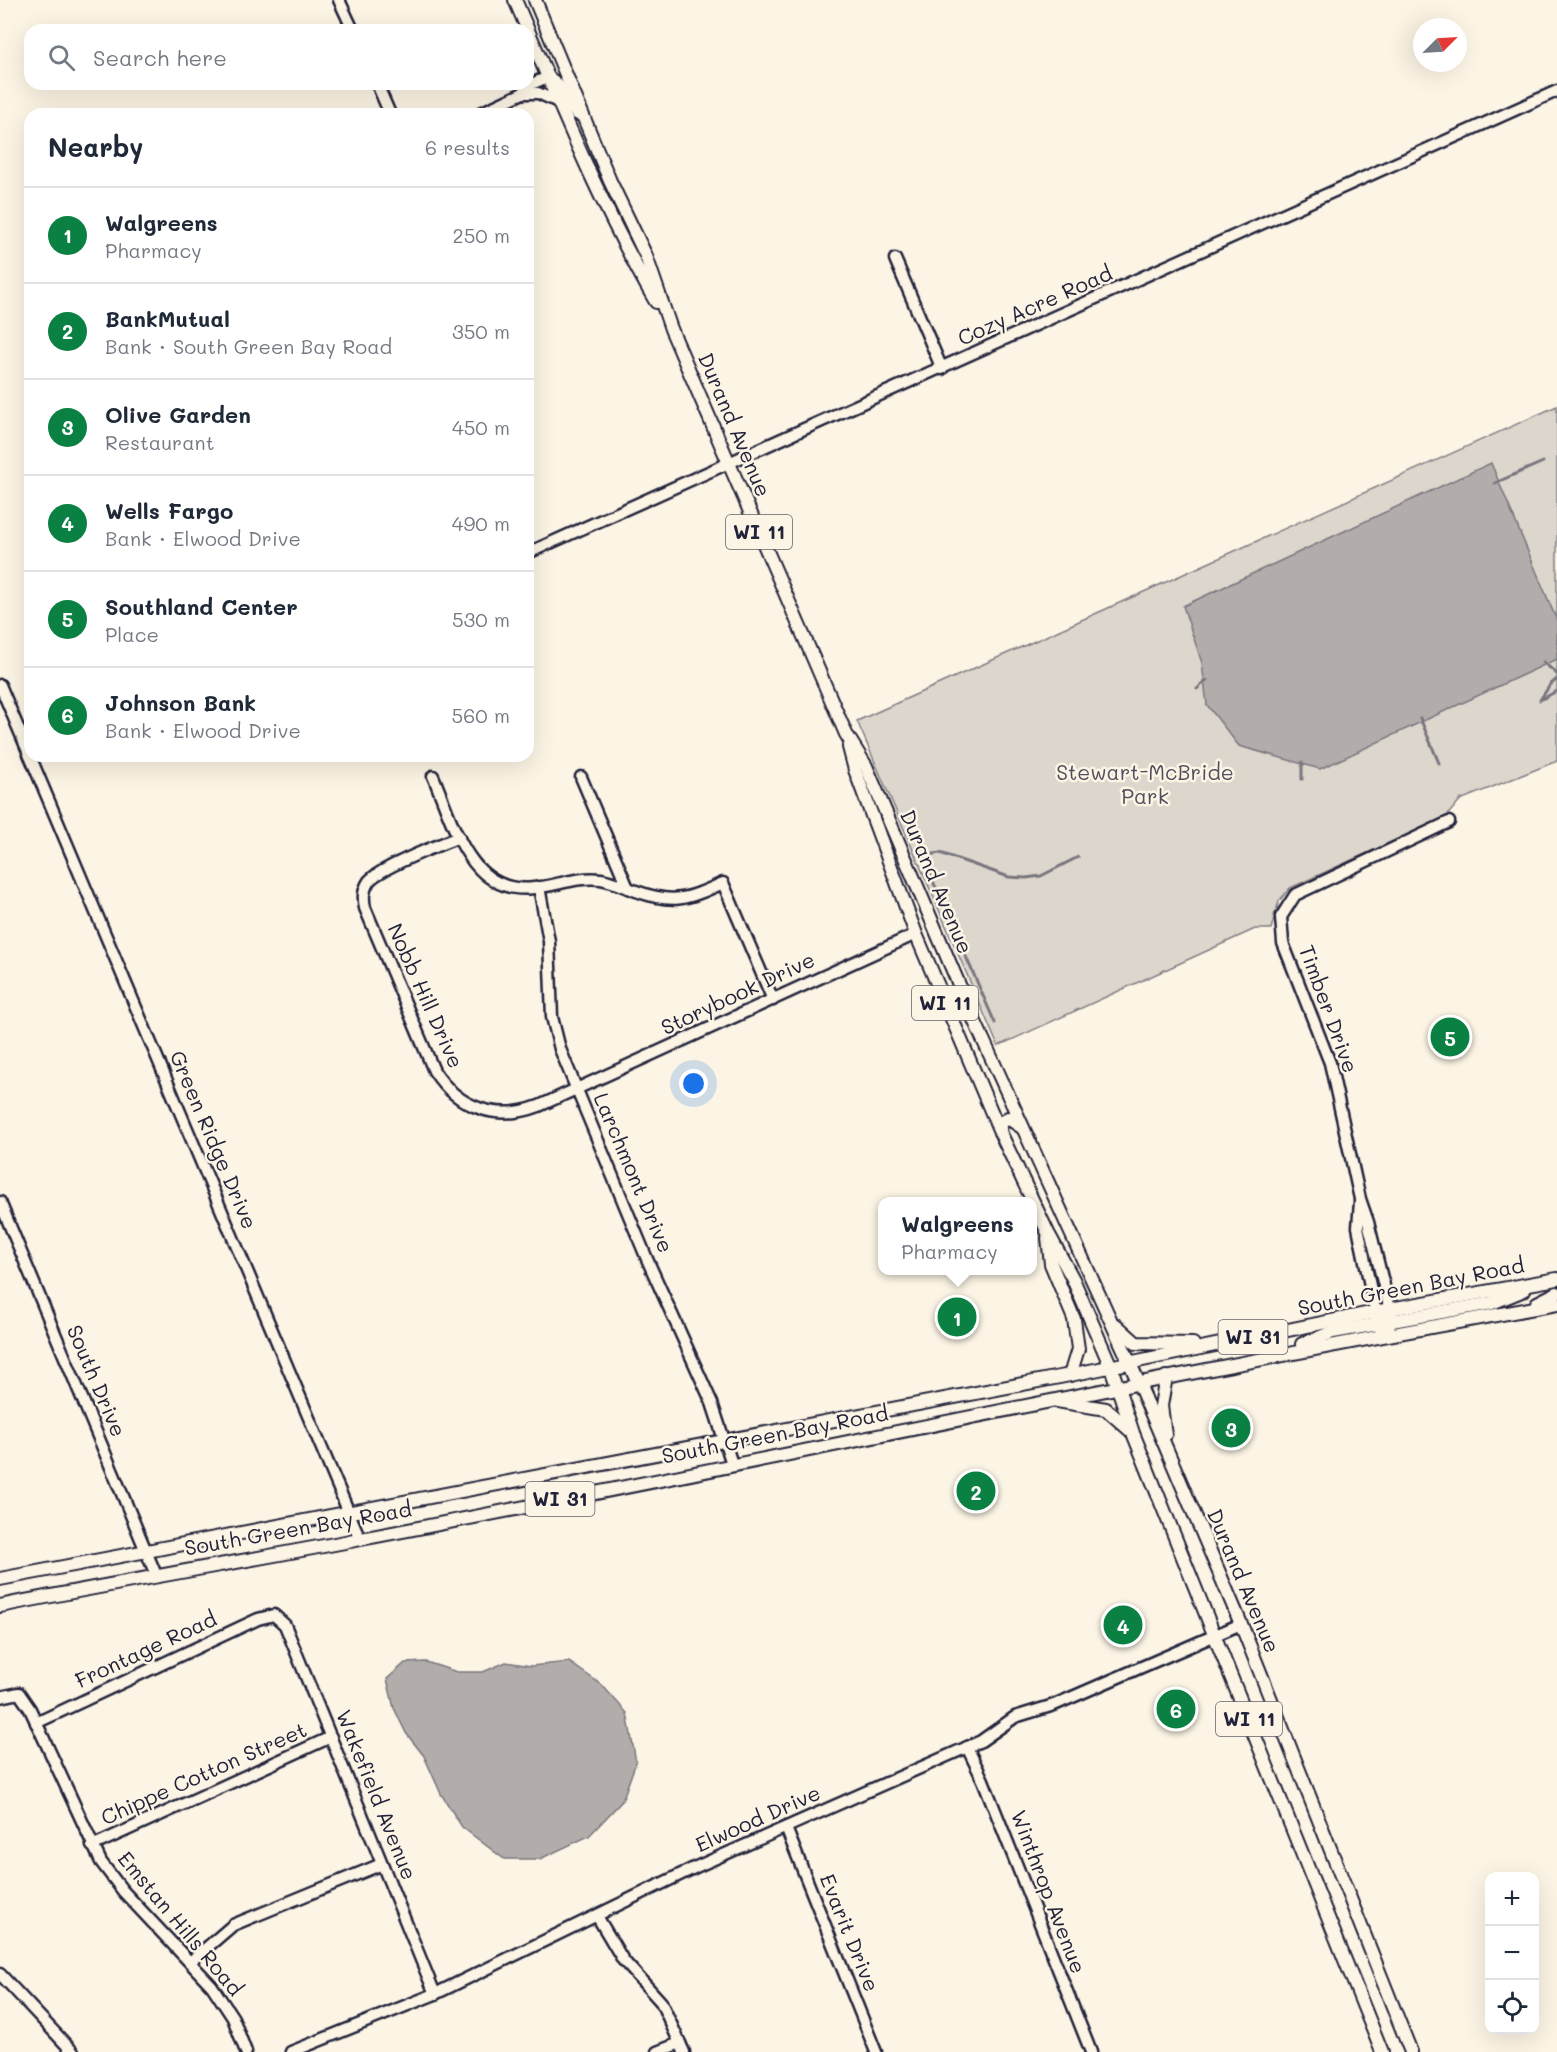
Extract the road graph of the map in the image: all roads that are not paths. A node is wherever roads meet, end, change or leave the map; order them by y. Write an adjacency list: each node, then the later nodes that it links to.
1 (339, 0): 4 (street)
2 (516, 0): 5 (main road, Durand Avenue / WI 11)
3 (535, 0): 16 (main road, Durand Avenue / WI 11)
4 (350, 24)
5 (526, 24)
6 (534, 43): 7 (main road, Durand Avenue / WI 11)
7 (548, 77): 8 (street); 13 (main road, Durand Avenue / WI 11); 16 (main road)
8 (534, 83)
9 (380, 90): 14 (street)
10 (526, 90): 12 (street)
11 (1557, 92): 19 (street, Cozy Acre Road)
12 (523, 93): 13 (street); 15 (street)
13 (558, 102): 18 (main road, Durand Avenue / WI 11)
14 (387, 108)
15 (491, 108)
16 (585, 121): 18 (main road, Durand Avenue / WI 11)
17 (895, 259): 19 (street)
18 (671, 329): 20 (main road, Durand Avenue / WI 11)
19 (942, 369): 20 (street, Cozy Acre Road)
20 (729, 464): 21 (street, Cozy Acre Road); 23 (main road, Durand Avenue / WI 11)
21 (534, 550)
22 (0, 685): 24 (street, Green Ridge Drive)
23 (846, 734): 32 (main road, Durand Avenue / WI 11); 35 (main road, Durand Avenue / WI 11)
24 (24, 742)
25 (33, 762): 63 (street, Green Ridge Drive)
26 (433, 776): 29 (street)
27 (581, 777): 31 (street)
28 (1449, 822): 40 (street, Timber Drive)
29 (459, 837): 30 (street); 36 (street, Nobb Hill Drive)
30 (538, 887): 31 (street); 36 (street, Larchmont Drive)
31 (628, 888): 33 (street)
32 (916, 934): 33 (street, Storybook Drive); 34 (main road, Durand Avenue / WI 11)
33 (773, 1000): 36 (street, Storybook Drive)
34 (975, 1072): 35 (main road); 38 (main road, Durand Avenue / WI 11)
35 (1002, 1080): 37 (main road, Durand Avenue / WI 11)
36 (576, 1089): 60 (street, Larchmont Drive)
37 (1027, 1131): 38 (main road); 48 (main road, Durand Avenue / WI 11)
38 (1000, 1132): 39 (main road, Durand Avenue / WI 11)
39 (1030, 1197)
40 (1360, 1199): 49 (street, Timber Drive); 50 (street, Timber Drive)
41 (0, 1202): 65 (street, South Drive)
42 (1037, 1212): 43 (main road, Durand Avenue / WI 11)
43 (1047, 1233): 53 (main road, Durand Avenue / WI 11); 54 (main road)
44 (1553, 1280): 49 (main road, South Green Bay Road / WI 31)
45 (1557, 1293): 47 (main road)
46 (1557, 1304): 47 (main road, South Green Bay Road / WI 31)
47 (1522, 1310): 49 (main road, South Green Bay Road / WI 31)
48 (1110, 1318): 51 (main road); 52 (main road, Durand Avenue / WI 11)
49 (1392, 1321): 50 (main road, South Green Bay Road / WI 31); 50 (main road, South Green Bay Road / WI 31)
50 (1377, 1324): 51 (main road, South Green Bay Road / WI 31); 55 (main road, South Green Bay Road / WI 31)
51 (1224, 1343): 52 (main road, South Green Bay Road / WI 31)
52 (1130, 1363): 53 (main road, South Green Bay Road / WI 31); 56 (main road, Durand Avenue / WI 11)
53 (1111, 1367): 54 (main road, South Green Bay Road / WI 31); 57 (main road, Durand Avenue / WI 11)
54 (1070, 1375): 60 (main road, South Green Bay Road / WI 31)
55 (1166, 1377): 56 (main road, South Green Bay Road / WI 31); 61 (main road)
56 (1137, 1382): 57 (main road, South Green Bay Road / WI 31); 61 (main road, Durand Avenue / WI 11)
57 (1118, 1386): 58 (main road, South Green Bay Road / WI 31); 59 (main road, Durand Avenue / WI 11)
58 (1050, 1400): 59 (main road); 62 (main road, South Green Bay Road / WI 31)
59 (1133, 1433): 71 (main road, Durand Avenue / WI 11)
60 (724, 1439): 62 (street, Larchmont Drive); 63 (main road, South Green Bay Road / WI 31)
61 (1167, 1451): 70 (main road, Durand Avenue / WI 11)
62 (732, 1464): 64 (main road, South Green Bay Road / WI 31)
63 (348, 1512): 64 (street, Green Ridge Drive); 65 (main road, South Green Bay Road / WI 31)
64 (360, 1539): 66 (main road, South Green Bay Road / WI 31)
65 (146, 1551): 66 (street, South Drive); 67 (main road, South Green Bay Road / WI 31)
66 (156, 1575): 68 (main road, South Green Bay Road / WI 31)
67 (0, 1579)
68 (0, 1605)
69 (274, 1616): 73 (street, Frontage Road); 74 (street, Wakefield Avenue)
70 (1241, 1624): 71 (street, Elwood Drive); 91 (main road, Durand Avenue / WI 11)
71 (1216, 1635): 75 (street, Elwood Drive); 90 (main road, Durand Avenue / WI 11)
72 (0, 1697): 73 (street, Emstan Hills Road)
73 (36, 1723): 77 (street, Emstan Hills Road)
74 (331, 1737): 77 (street, Chippe Cotton Street); 78 (street, Wakefield Avenue)
75 (967, 1747): 76 (street, Elwood Drive); 89 (street, Winthrop Avenue)
76 (786, 1828): 79 (street, Elwood Drive); 88 (street, Evarit Drive)
77 (93, 1846): 80 (street, Emstan Hills Road)
78 (382, 1864): 80 (street); 82 (street, Wakefield Avenue)
79 (597, 1916): 82 (street, Elwood Drive); 83 (street)
80 (190, 1962): 85 (street, Emstan Hills Road)
81 (0, 1974): 84 (street)
82 (435, 1994): 86 (street, Elwood Drive)
83 (682, 2047): 87 (street)
84 (73, 2052)
85 (246, 2052)
86 (291, 2052)
87 (657, 2052)
88 (876, 2052)
89 (1091, 2052)
90 (1382, 2052)
91 (1411, 2052)

